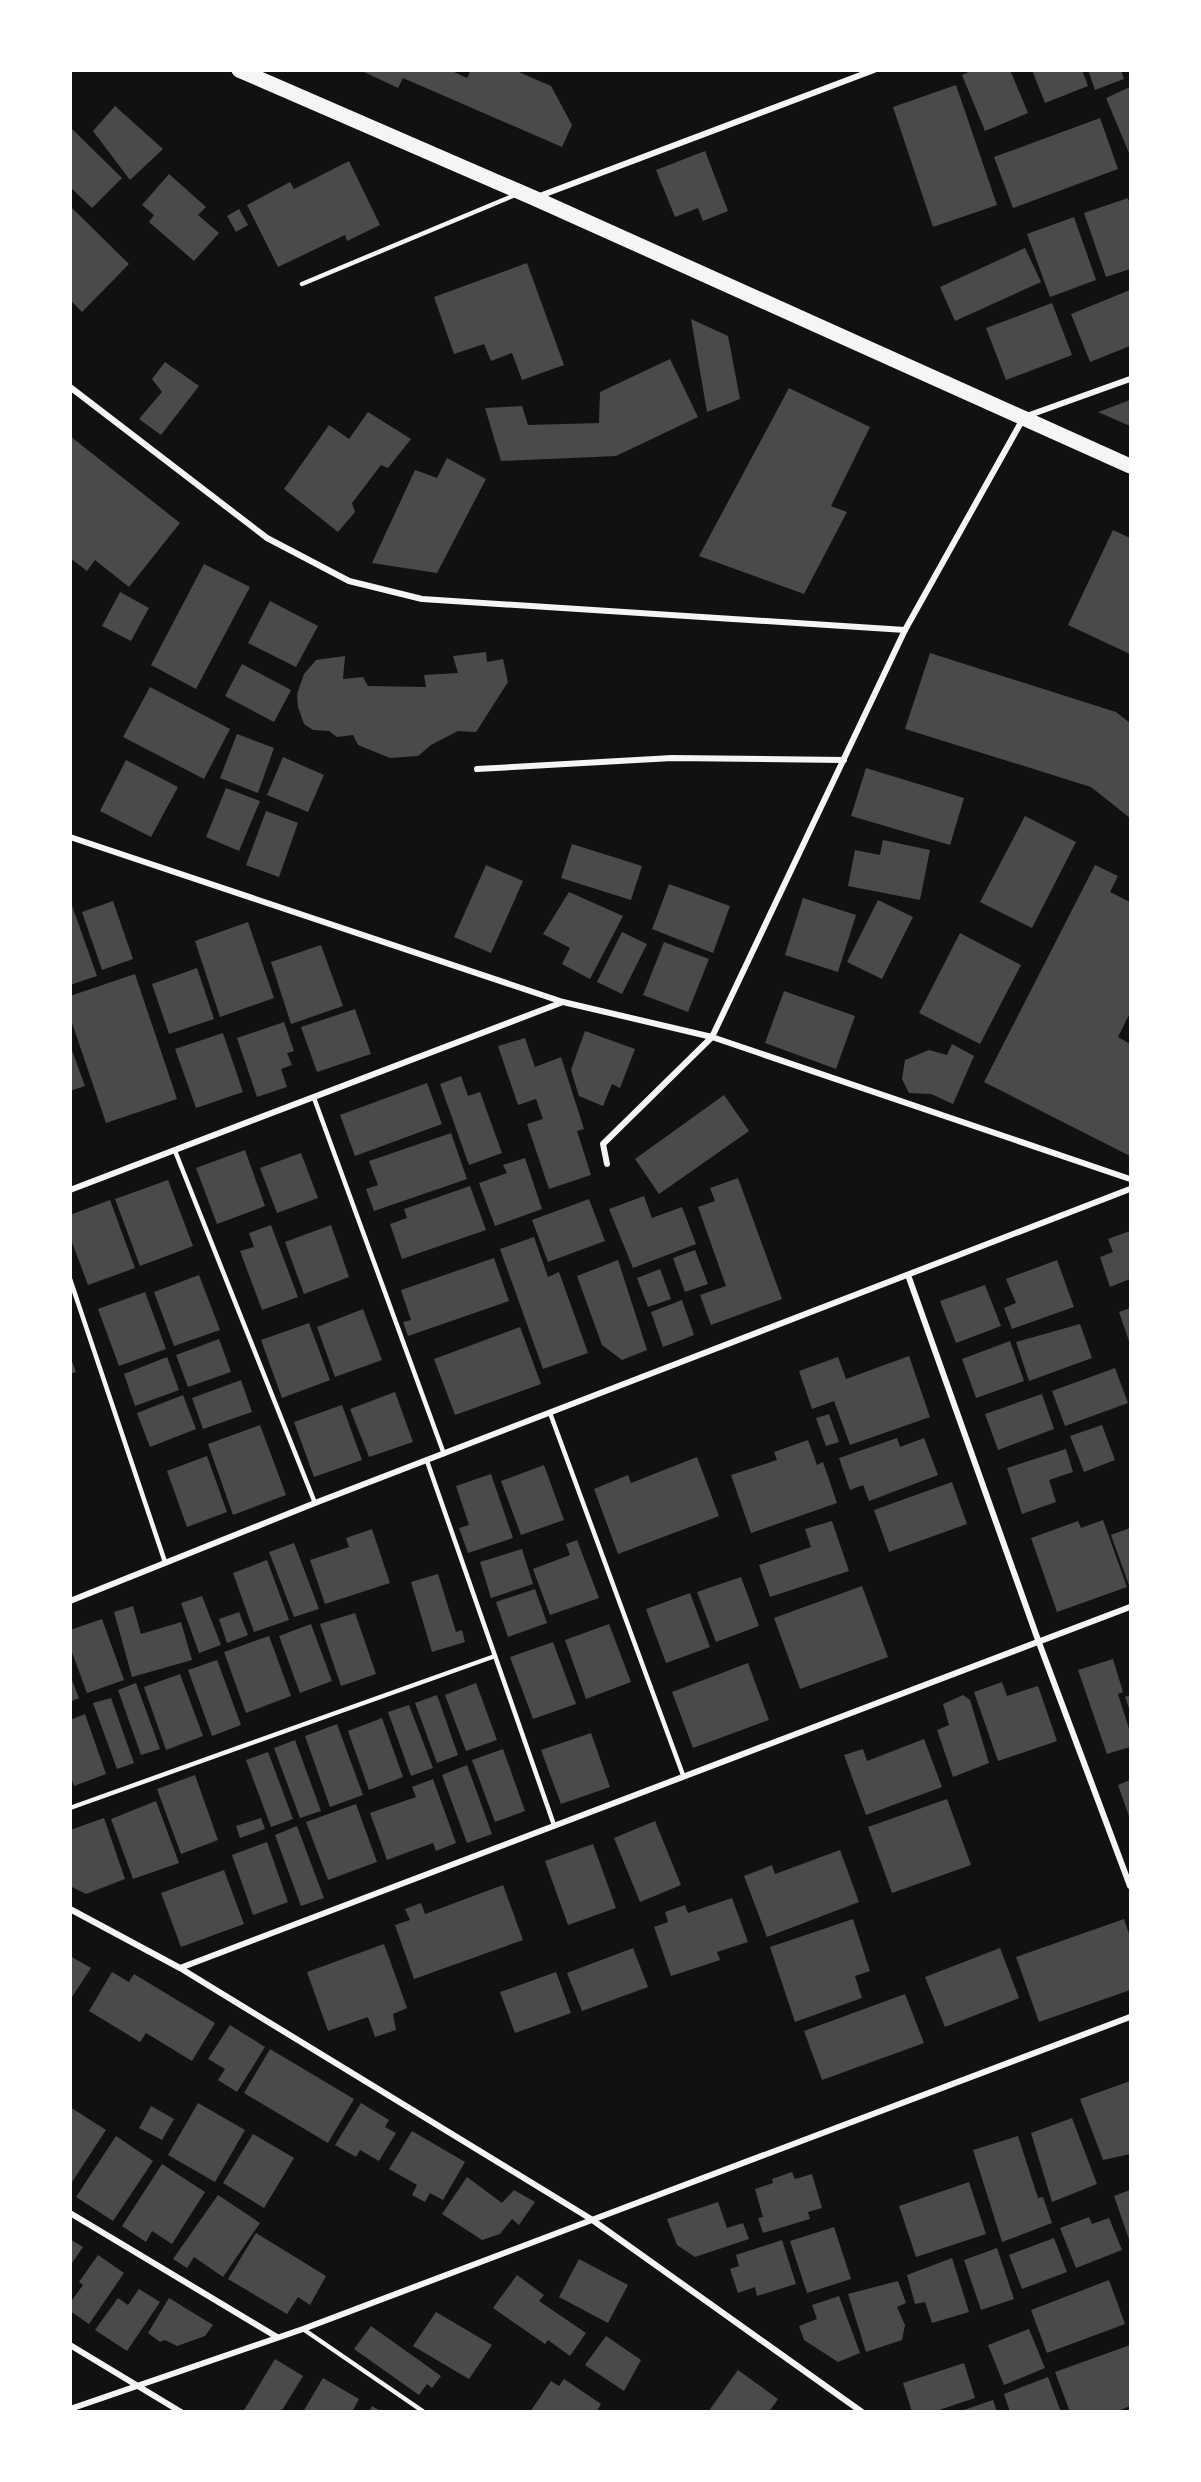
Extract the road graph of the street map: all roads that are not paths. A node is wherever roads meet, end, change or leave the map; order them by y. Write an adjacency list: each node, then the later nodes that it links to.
1 (239, 70): 3 (main road)
2 (874, 70): 3 (street)
3 (527, 195): 4 (lane); 7 (main road)
4 (302, 284)
5 (1131, 379): 7 (street)
6 (70, 387): 9 (street)
7 (1024, 417): 8 (main road); 9 (street)
8 (1131, 466)
9 (905, 630): 10 (street)
10 (844, 760): 11 (street); 14 (street)
11 (477, 769)
12 (70, 837): 13 (street)
13 (563, 1002): 14 (street); 15 (street)
14 (712, 1037): 17 (street); 18 (street)
15 (314, 1098): 16 (street); 24 (lane)
16 (176, 1150): 20 (street); 26 (lane)
17 (607, 1164)
18 (1131, 1179)
19 (1131, 1189): 21 (street)
20 (70, 1190)
21 (908, 1275): 23 (street); 30 (street)
22 (70, 1279): 27 (lane)
23 (550, 1413): 24 (street); 32 (lane)
24 (444, 1454): 25 (street)
25 (427, 1461): 26 (street); 31 (lane)
26 (315, 1503): 27 (street)
27 (165, 1562): 28 (street)
28 (70, 1601)
29 (1131, 1607): 30 (street)
30 (1038, 1640): 32 (street); 35 (street)
31 (495, 1656): 33 (lane); 34 (lane)
32 (684, 1776): 34 (street)
33 (70, 1808)
34 (554, 1825): 37 (street)
35 (1131, 1886)
36 (70, 1909): 37 (street)
37 (180, 1968): 40 (street)
38 (1131, 2017): 40 (street)
39 (70, 2213): 42 (street)
40 (591, 2219): 41 (street); 48 (street)
41 (303, 2329): 42 (street); 47 (lane)
42 (277, 2337): 44 (street)
43 (70, 2345): 44 (street)
44 (138, 2386): 45 (street); 46 (street)
45 (70, 2409)
46 (181, 2412)
47 (424, 2412)
48 (862, 2412)

